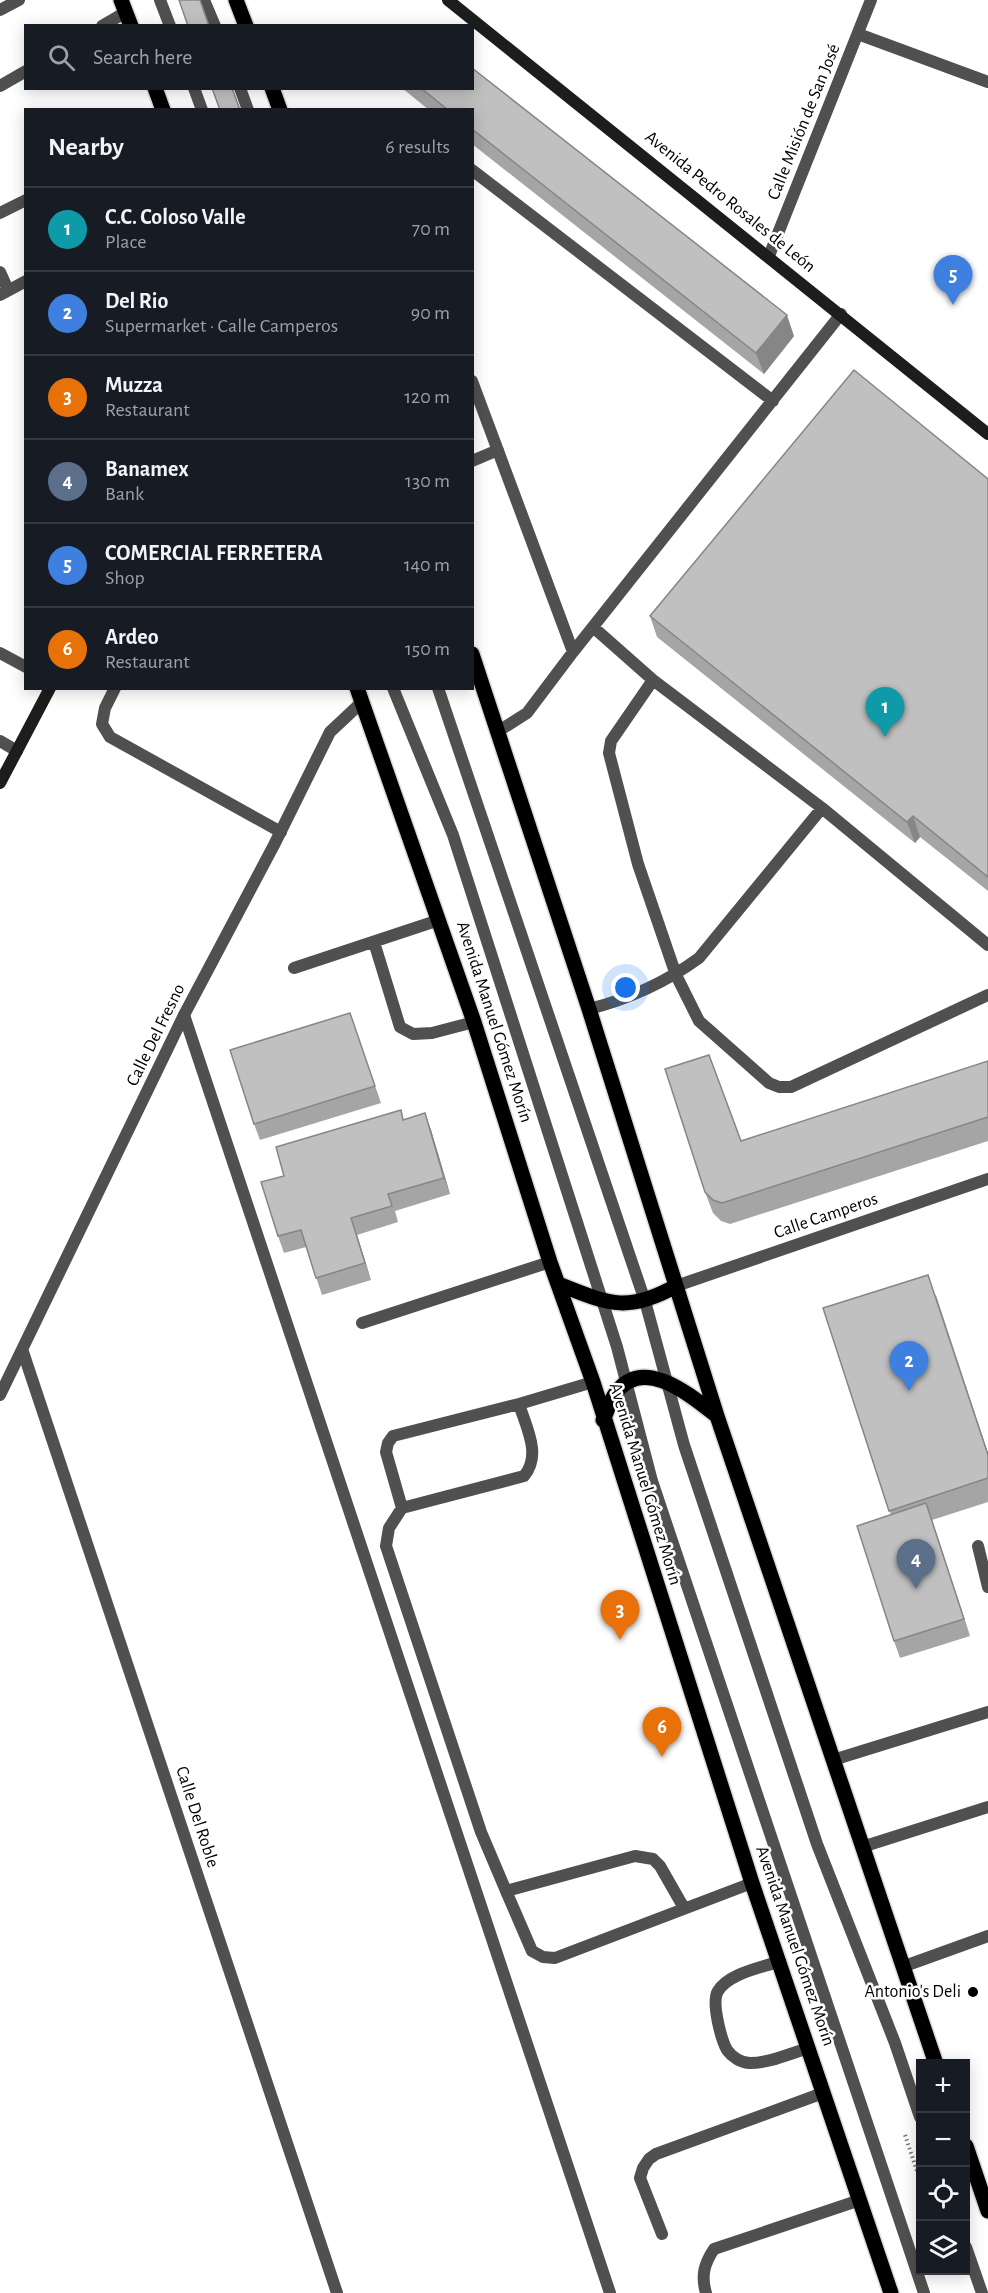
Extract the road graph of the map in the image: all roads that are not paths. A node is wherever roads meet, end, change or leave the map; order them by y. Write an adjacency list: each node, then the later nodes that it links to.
1 (19, 0): 7 (street)
2 (160, 0): 10 (street)
3 (204, 0): 11 (street)
4 (448, 0): 28 (main road, Avenida Pedro Rosales de León)
5 (872, 0): 13 (street, Calle Misión de San José)
6 (238, 2): 12 (main road)
7 (0, 10)
8 (126, 12): 9 (street)
9 (105, 24)
10 (169, 24)
11 (214, 24)
12 (245, 24)
13 (858, 34): 15 (street); 28 (street, Calle Misión de San José)
14 (24, 71): 16 (street)
15 (988, 82)
16 (0, 86)
17 (156, 90): 21 (main road)
18 (195, 90): 22 (street)
19 (241, 90): 23 (street)
20 (273, 90): 24 (main road)
21 (162, 108)
22 (201, 108)
23 (247, 108)
24 (279, 108)
25 (474, 172): 34 (street)
26 (24, 201): 27 (street)
27 (0, 213)
28 (769, 256): 32 (main road, Avenida Pedro Rosales de León)
29 (0, 272): 31 (street)
30 (24, 282): 31 (street)
31 (4, 293)
32 (841, 314): 34 (street); 35 (main road, Avenida Pedro Rosales de León)
33 (474, 386): 36 (street)
34 (772, 401): 38 (street)
35 (988, 434)
36 (498, 450): 37 (street); 40 (street)
37 (474, 460)
38 (593, 627): 40 (street); 43 (street)
39 (0, 652): 42 (street)
40 (573, 652): 49 (street)
41 (474, 660): 49 (main road)
42 (24, 666)
43 (653, 680): 53 (street); 59 (street)
44 (49, 690): 51 (main road)
45 (114, 690): 54 (street)
46 (394, 690): 68 (street)
47 (439, 690): 69 (street)
48 (360, 695): 54 (street, Calle Del Fresno); 55 (main road, Avenida Manuel Gómez Morín)
49 (497, 732): 61 (main road)
50 (0, 741): 51 (street)
51 (17, 751): 52 (main road)
52 (0, 783)
53 (822, 808): 57 (street); 59 (street)
54 (281, 832): 62 (street, Calle Del Fresno)
55 (439, 920): 56 (street); 63 (main road, Avenida Manuel Gómez Morín)
56 (374, 942): 58 (street); 63 (street)
57 (988, 945)
58 (294, 968)
59 (676, 975): 60 (street); 61 (street)
60 (988, 995)
61 (589, 1009): 67 (main road)
62 (184, 1016): 71 (street, Calle Del Fresno); 103 (street)
63 (474, 1022): 65 (main road, Avenida Manuel Gómez Morín)
64 (988, 1179): 67 (street, Calle Camperos)
65 (550, 1262): 66 (main road, Avenida Manuel Gómez Morín); 70 (street)
66 (558, 1284): 68 (main road); 72 (main road, Avenida Manuel Gómez Morín)
67 (676, 1286): 69 (main road); 77 (main road)
68 (602, 1301): 69 (main road); 74 (street)
69 (645, 1301): 73 (street)
70 (362, 1323)
71 (23, 1352): 75 (street, Calle Del Fresno); 102 (street, Calle Del Roble)
72 (592, 1382): 76 (street); 78 (main road, Avenida Manuel Gómez Morín)
73 (667, 1383): 74 (main road); 77 (main road); 95 (street)
74 (625, 1384): 78 (main road); 106 (street)
75 (0, 1395)
76 (519, 1404): 79 (street); 79 (street)
77 (717, 1416): 83 (main road)
78 (603, 1420): 86 (main road, Avenida Manuel Gómez Morín)
79 (402, 1508): 87 (street)
80 (978, 1546): 81 (street)
81 (988, 1587)
82 (988, 1712): 83 (street)
83 (833, 1760): 85 (main road)
84 (988, 1807): 85 (street)
85 (862, 1847): 91 (main road)
86 (752, 1883): 88 (street); 90 (main road, Avenida Manuel Gómez Morín)
87 (506, 1891): 88 (street); 88 (street)
88 (684, 1908)
89 (988, 1936): 91 (street)
90 (780, 1961): 92 (main road, Avenida Manuel Gómez Morín); 92 (street)
91 (902, 1967): 93 (main road)
92 (809, 2048): 94 (main road, Avenida Manuel Gómez Morín)
93 (934, 2059)
94 (824, 2093): 98 (main road, Avenida Manuel Gómez Morín); 100 (street)
95 (920, 2113)
96 (970, 2152): 97 (main road)
97 (982, 2171): 99 (main road)
98 (860, 2200): 104 (street); 105 (main road, Avenida Manuel Gómez Morín)
99 (988, 2211)
100 (662, 2234)
101 (970, 2258): 107 (street)
102 (337, 2293)
103 (610, 2293)
104 (706, 2293)
105 (891, 2293)
106 (924, 2293)
107 (982, 2293)

